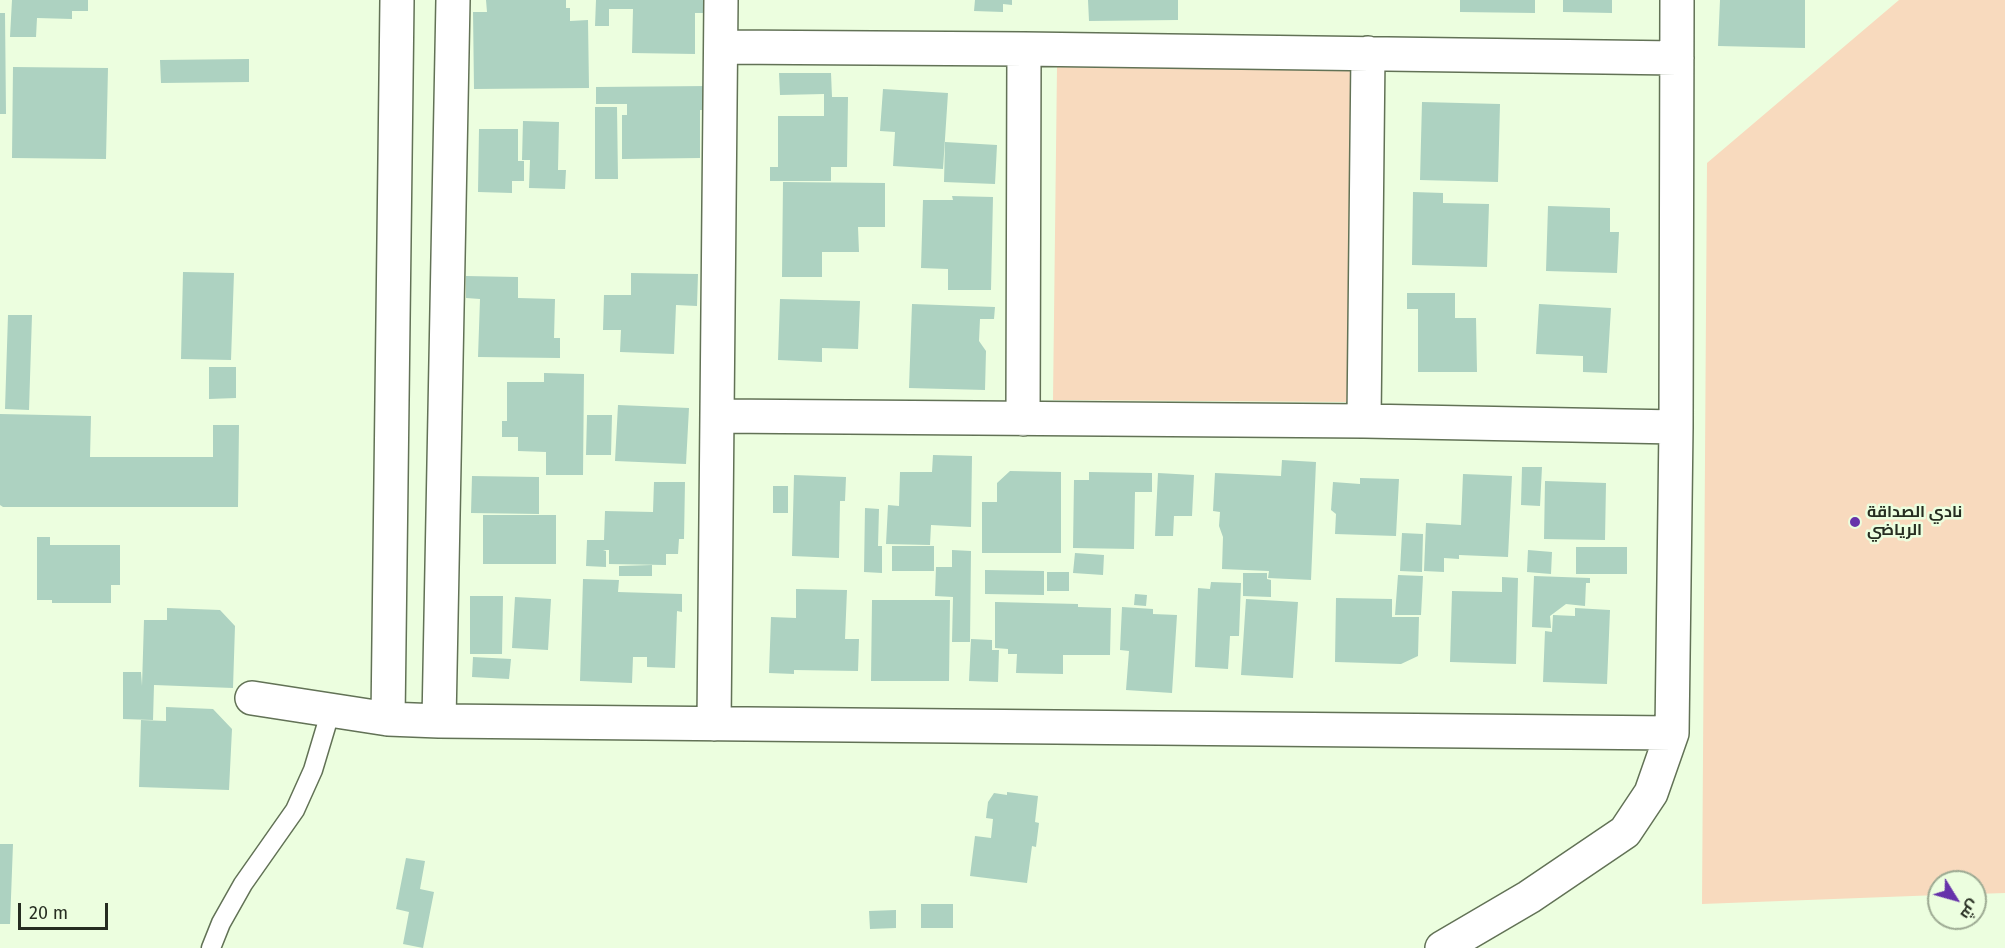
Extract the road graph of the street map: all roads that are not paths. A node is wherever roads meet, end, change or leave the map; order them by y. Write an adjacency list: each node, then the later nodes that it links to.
1 (397, 0): 15 (street)
2 (453, 0): 16 (street)
3 (721, 0): 5 (street)
4 (1677, 0): 8 (street)
5 (722, 47): 6 (street); 9 (street)
6 (1024, 49): 7 (street); 10 (street)
7 (1368, 53): 8 (street); 11 (street)
8 (1677, 58): 12 (street)
9 (718, 416): 10 (street); 17 (street)
10 (1023, 419): 11 (street)
11 (1364, 421): 12 (street)
12 (1676, 427): 18 (street)
13 (252, 698): 14 (street)
14 (332, 710): 15 (street); 19 (lane)
15 (388, 719): 16 (street)
16 (439, 720): 17 (street)
17 (714, 724): 18 (street)
18 (1672, 733): 20 (street)
19 (212, 948)
20 (1442, 948)

